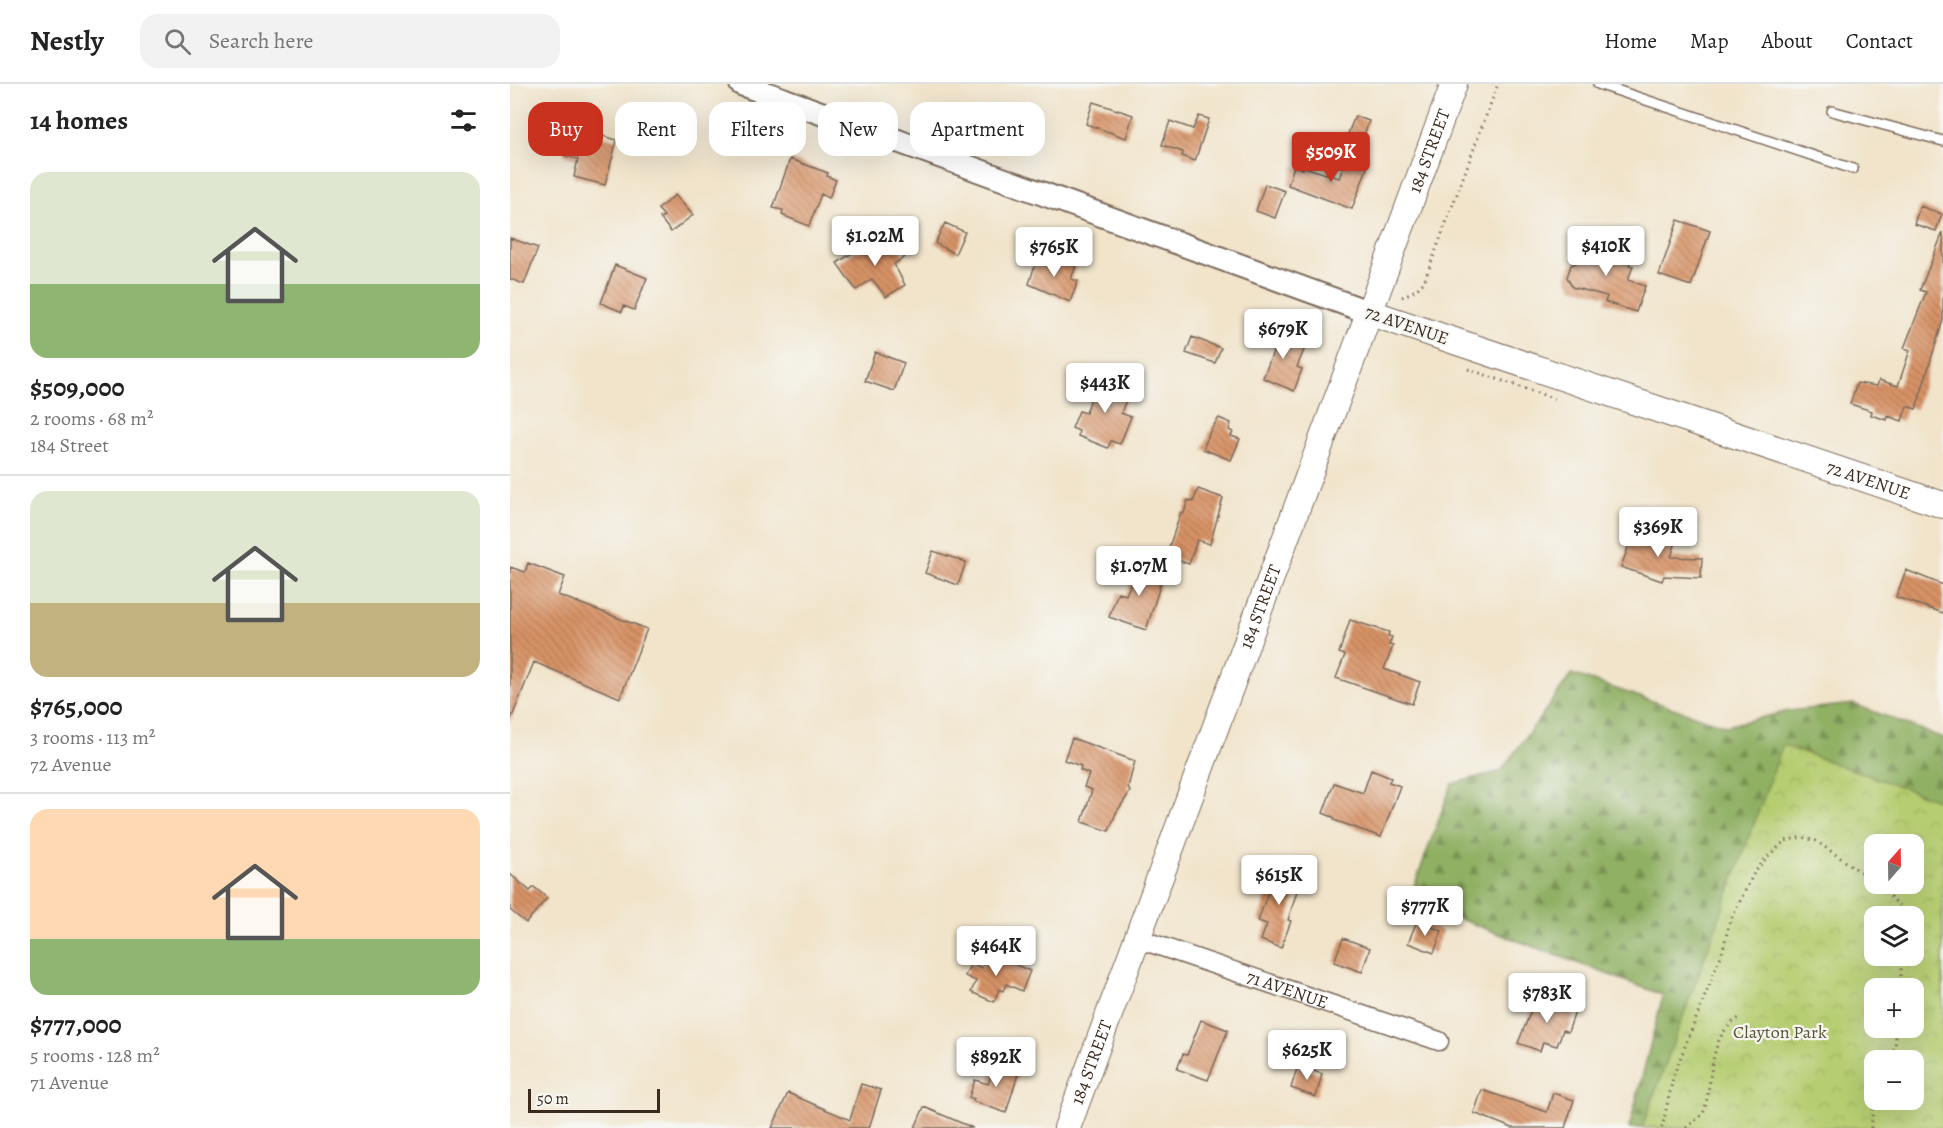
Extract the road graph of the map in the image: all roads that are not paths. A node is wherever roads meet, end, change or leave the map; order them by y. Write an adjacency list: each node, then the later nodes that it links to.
1 (741, 84): 7 (street, 72 AVENUE)
2 (1454, 84): 7 (main road, 184 STREET)
3 (1598, 84): 6 (lane)
4 (1832, 111): 5 (lane)
5 (1943, 141)
6 (1853, 169)
7 (1368, 312): 8 (main road, 72 AVENUE); 9 (main road, 184 STREET)
8 (1943, 506)
9 (1136, 938): 10 (street, 71 AVENUE); 11 (main road, 184 STREET)
10 (1439, 1041)
11 (1067, 1128)

